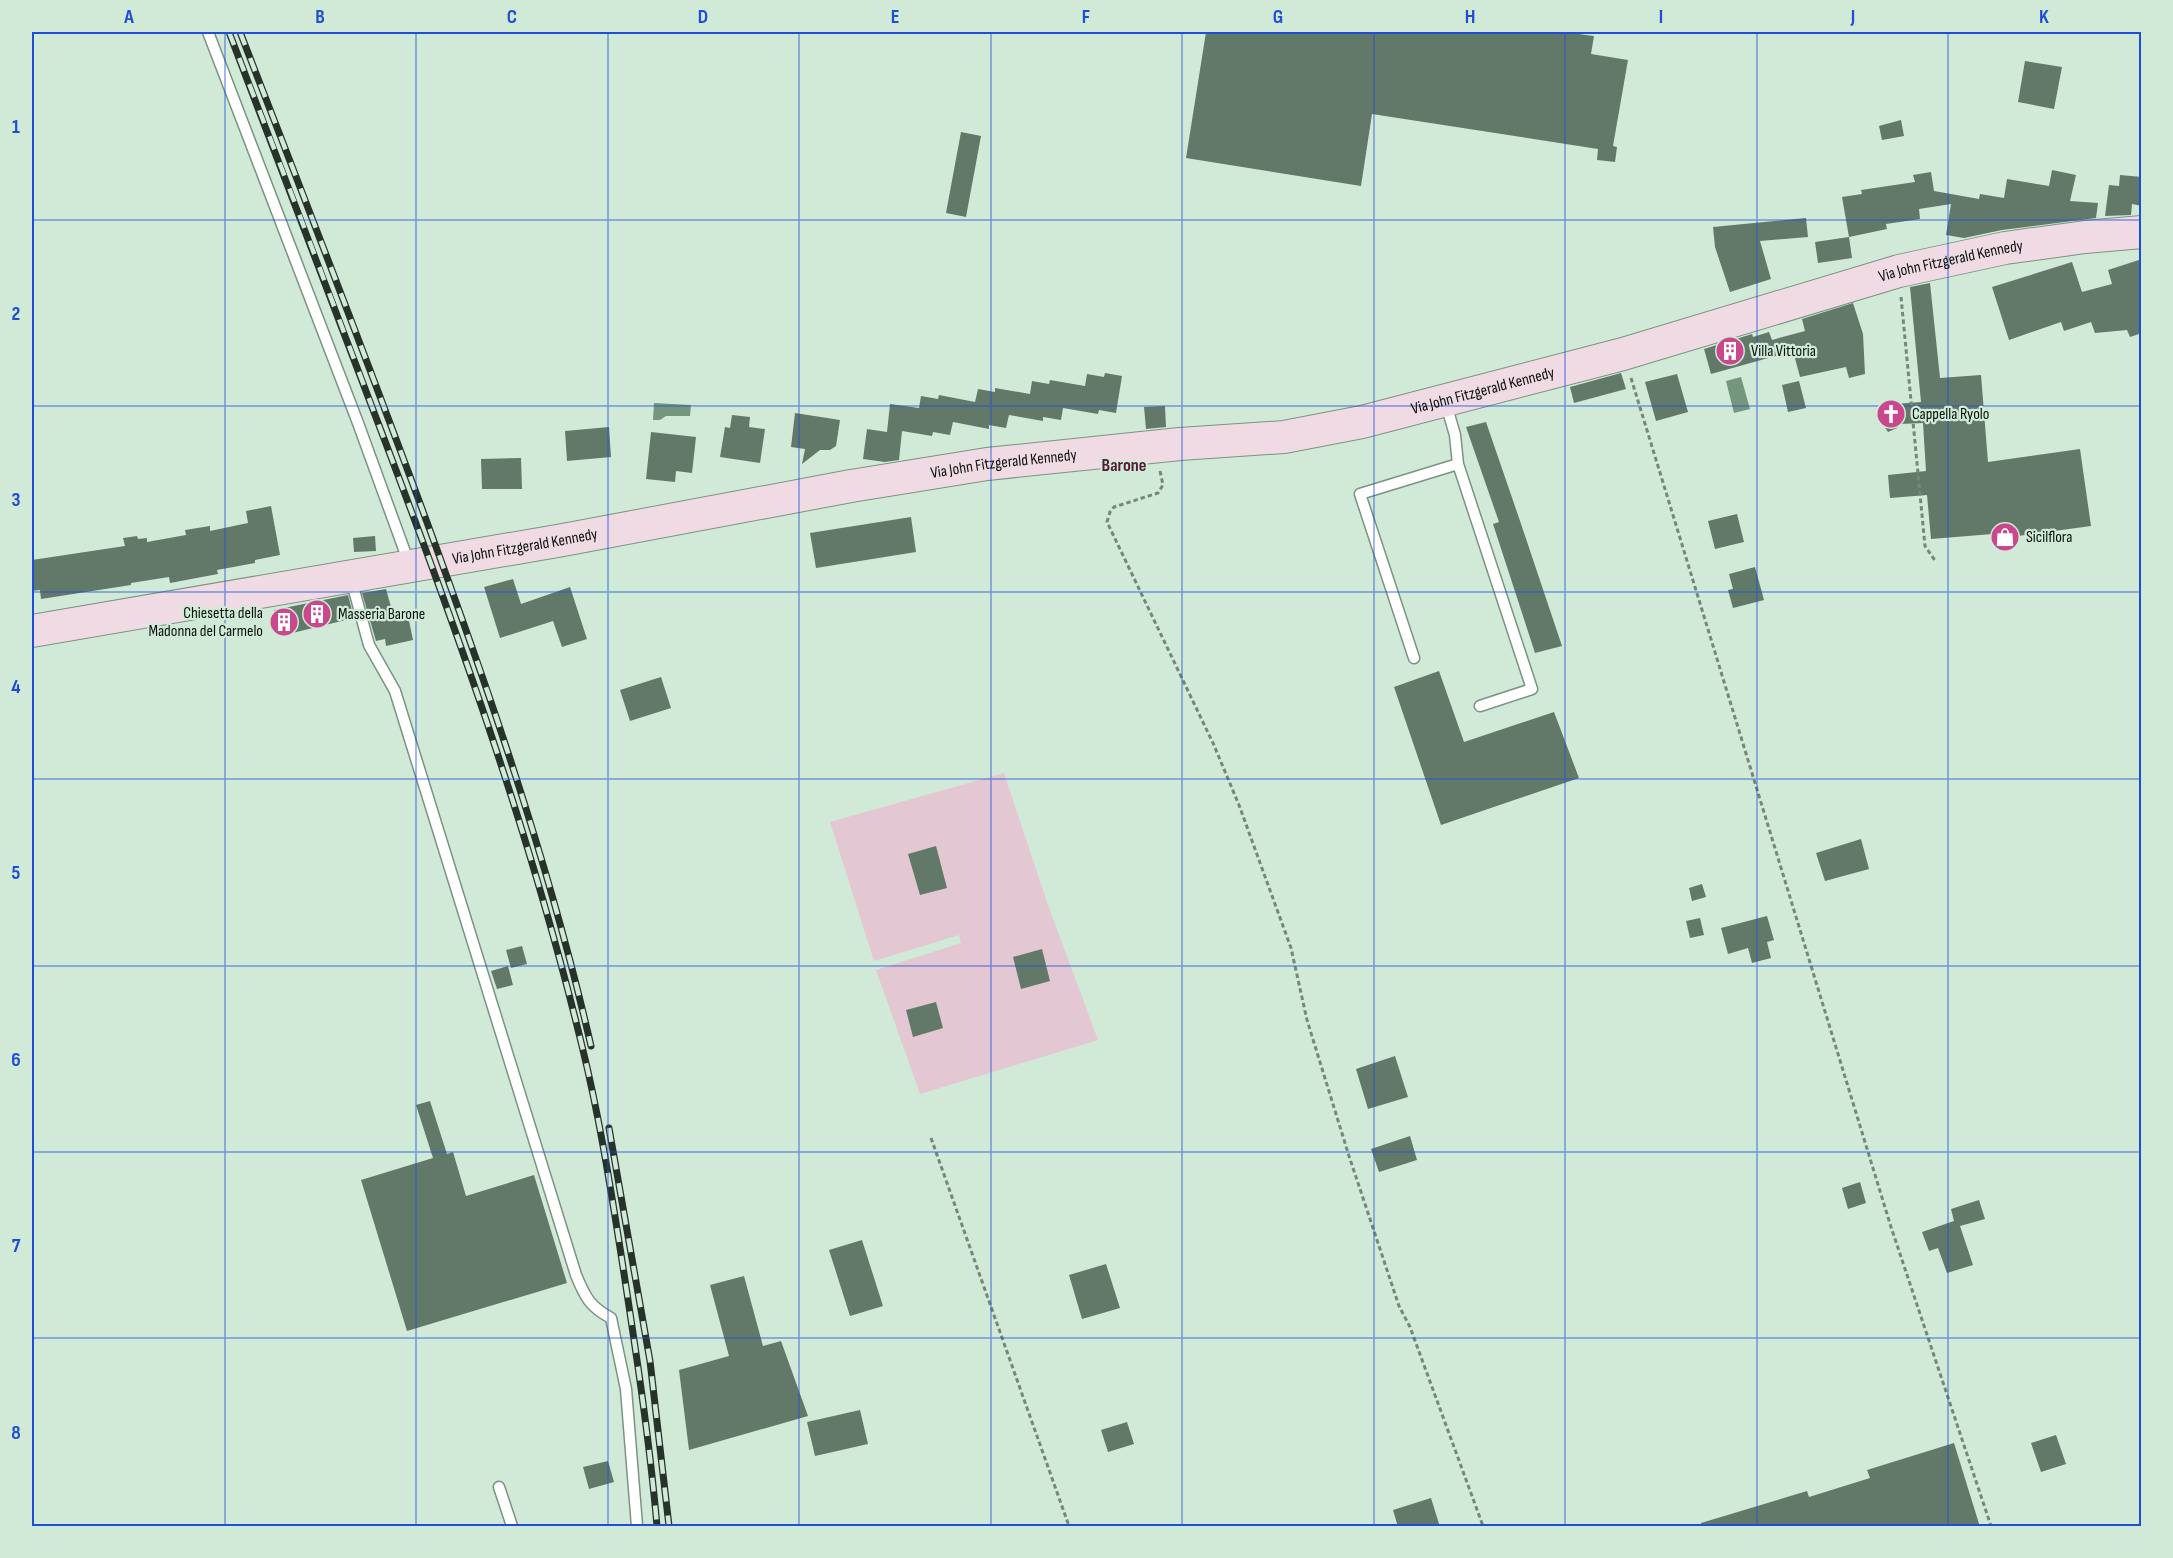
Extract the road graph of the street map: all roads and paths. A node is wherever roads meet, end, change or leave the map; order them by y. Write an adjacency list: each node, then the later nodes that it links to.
1 (208, 32): 9 (lane)
2 (2142, 232): 3 (street, Via John Fitzgerald Kennedy)
3 (1899, 271): 4 (street, Via John Fitzgerald Kennedy); 8 (path)
4 (1623, 354): 5 (street, Via John Fitzgerald Kennedy); 20 (path)
5 (1445, 401): 6 (street, Via John Fitzgerald Kennedy); 7 (lane)
6 (1150, 447): 9 (street, Via John Fitzgerald Kennedy); 19 (path)
7 (1458, 464): 12 (lane); 13 (lane)
8 (1936, 562)
9 (410, 566): 10 (street, Via John Fitzgerald Kennedy)
10 (350, 576): 11 (street, Via John Fitzgerald Kennedy); 17 (lane)
11 (32, 631)
12 (1414, 658)
13 (1480, 706)
14 (931, 1138): 18 (path)
15 (500, 1487): 16 (lane)
16 (512, 1527)
17 (637, 1527)
18 (1069, 1527)
19 (1483, 1527)
20 (1991, 1527)

